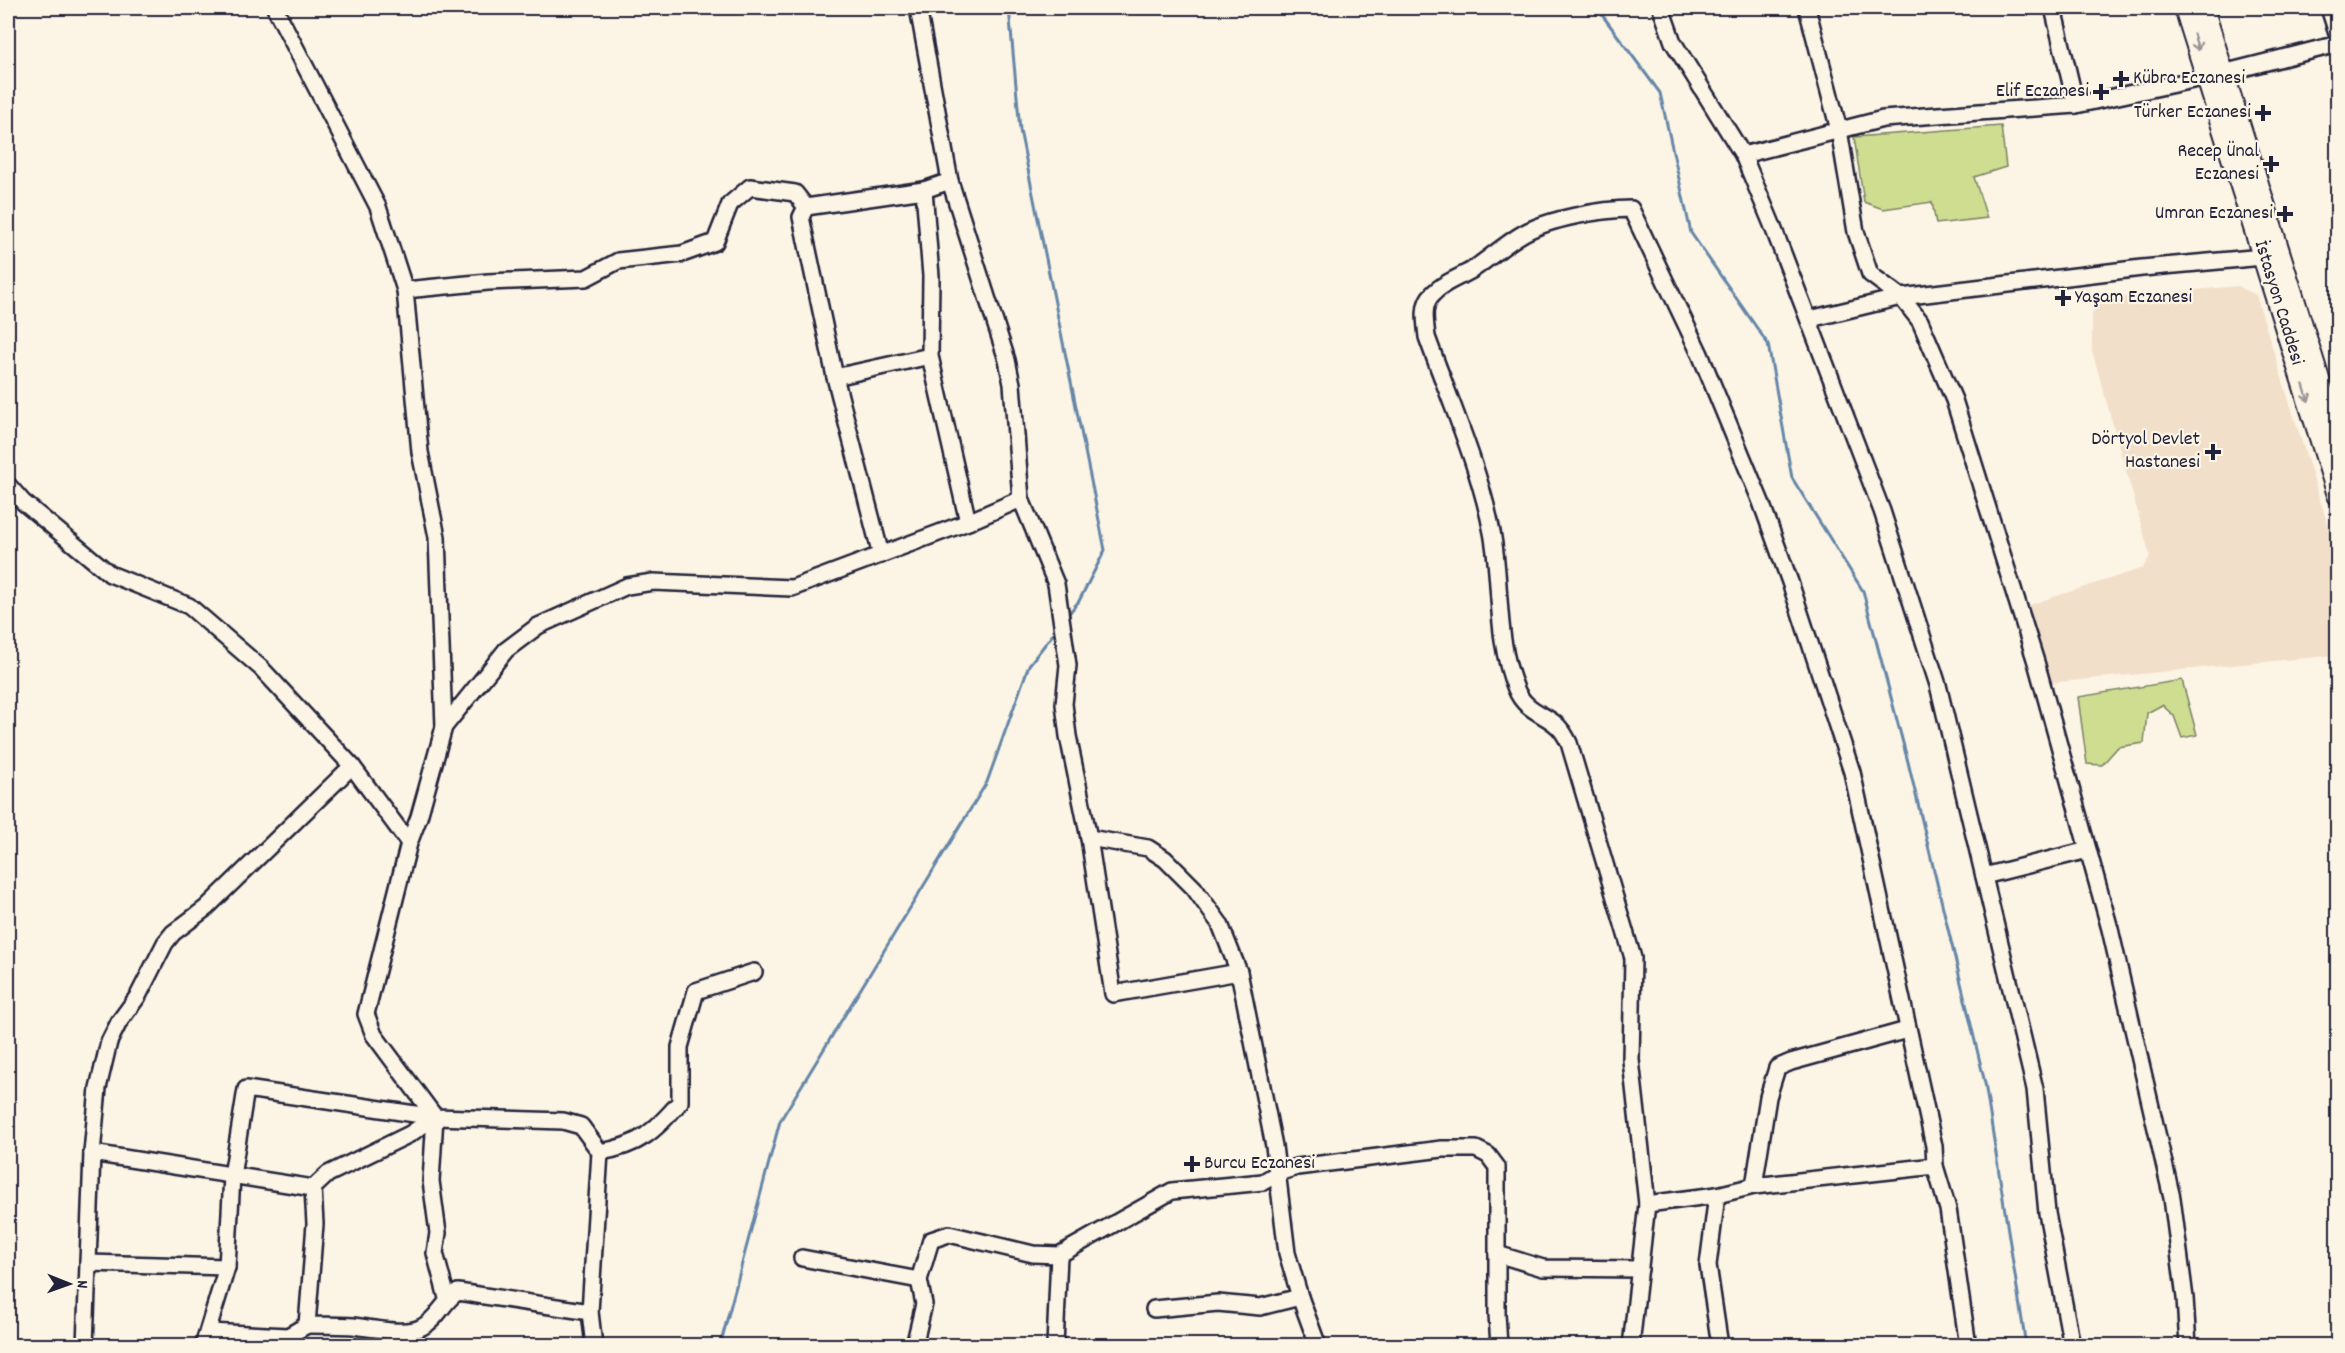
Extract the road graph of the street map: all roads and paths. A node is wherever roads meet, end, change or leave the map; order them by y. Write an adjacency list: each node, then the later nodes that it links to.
1 (275, 8): 21 (street)
2 (918, 8): 12 (street)
3 (925, 8): 12 (street)
4 (1661, 8): 16 (street)
5 (1810, 8): 15 (street)
6 (2053, 8): 14 (street)
7 (2186, 8): 13 (main road, one-way to 13)
8 (2203, 8): 13 (main road)
9 (2330, 8): 10 (street)
10 (2337, 36)
11 (2337, 44): 13 (street)
12 (928, 70): 17 (street)
13 (2215, 75): 14 (street); 20 (main road, İstasyon Caddesi)
14 (2076, 105): 15 (street)
15 (1839, 130): 16 (street); 22 (street)
16 (1743, 155): 23 (street)
17 (950, 182): 18 (street); 29 (street)
18 (924, 190): 19 (street); 24 (street)
19 (806, 207): 21 (street); 25 (street)
20 (2271, 254): 22 (street); 26 (main road, İstasyon Caddesi); 28 (main road, İstasyon Caddesi, one-way to 28)
21 (405, 290): 32 (street)
22 (1900, 297): 23 (street); 36 (street)
23 (1810, 319): 37 (street)
24 (930, 356): 25 (street); 30 (street)
25 (835, 377): 31 (street)
26 (2337, 440)
27 (8, 485): 33 (street)
28 (2337, 495)
29 (1021, 499): 30 (street); 34 (street)
30 (968, 522): 31 (street)
31 (881, 555): 32 (street)
32 (444, 727): 35 (street)
33 (352, 766): 35 (street); 43 (street)
34 (1089, 838): 39 (street); 39 (street)
35 (410, 843): 41 (street)
36 (2088, 850): 37 (street); 74 (street)
37 (1984, 876): 73 (street)
38 (754, 972): 42 (street)
39 (1239, 972): 45 (street)
40 (1907, 1030): 44 (street); 47 (street); 50 (street)
41 (435, 1117): 42 (street); 46 (street); 48 (street); 59 (street)
42 (600, 1152): 61 (street)
43 (93, 1154): 46 (street); 54 (street)
44 (1935, 1166): 47 (street); 72 (street)
45 (1278, 1173): 51 (street); 52 (street); 58 (street)
46 (232, 1176): 48 (street); 55 (street)
47 (1754, 1186): 49 (street)
48 (313, 1188): 62 (street)
49 (1717, 1195): 50 (street); 71 (street)
50 (1647, 1204): 56 (street)
51 (1497, 1254): 56 (street); 69 (street)
52 (1059, 1255): 57 (street); 67 (street)
53 (802, 1258): 57 (street)
54 (88, 1263): 55 (street); 64 (street)
55 (227, 1267): 63 (street)
56 (1640, 1269): 70 (street)
57 (919, 1280): 66 (street)
58 (1300, 1297): 60 (street); 68 (street)
59 (447, 1298): 61 (street); 62 (street)
60 (1155, 1309)
61 (590, 1312): 65 (street)
62 (307, 1325): 63 (street)
63 (206, 1339)
64 (85, 1346)
65 (594, 1346)
66 (914, 1346)
67 (1055, 1346)
68 (1318, 1346)
69 (1498, 1346)
70 (1631, 1346)
71 (1720, 1346)
72 (1968, 1346)
73 (2072, 1346)
74 (2188, 1346)

